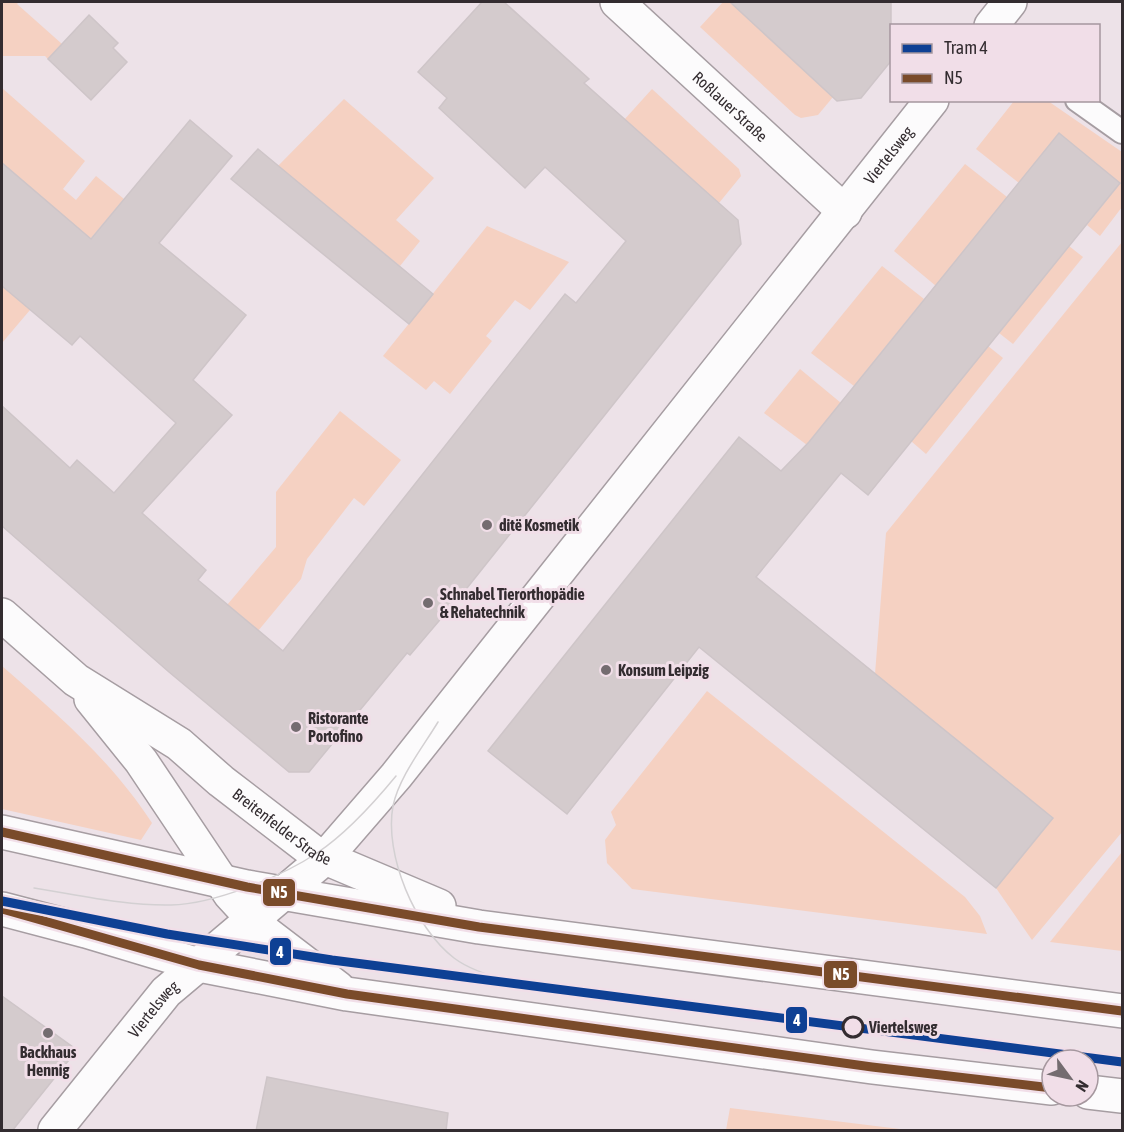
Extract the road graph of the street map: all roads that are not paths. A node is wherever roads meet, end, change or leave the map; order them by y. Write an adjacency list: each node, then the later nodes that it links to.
1 (617, 2): 7 (main road, Roßlauer Straße)
2 (1010, 2): 3 (main road)
3 (993, 24)
4 (930, 102): 7 (main road, Viertelsweg)
5 (1080, 102): 6 (lane)
6 (1122, 132)
7 (845, 212): 11 (main road, Viertelsweg)
8 (2, 615): 9 (main road, Breitenfelder Straße)
9 (76, 680): 11 (main road, Breitenfelder Straße); 12 (main road, Breitenfelder Straße)
10 (2, 832): 12 (main road)
11 (325, 858): 13 (main road, Viertelsweg); 16 (main road, Breitenfelder Straße)
12 (219, 881): 13 (main road); 15 (main road, Breitenfelder Straße)
13 (283, 893): 15 (main road, Viertelsweg); 16 (main road)
14 (2, 909): 17 (main road)
15 (253, 920): 17 (main road, Viertelsweg); 18 (main road, Breitenfelder Straße)
16 (512, 932): 19 (main road)
17 (199, 965): 18 (main road); 23 (main road, Viertelsweg)
18 (347, 994): 20 (main road)
19 (1122, 1011)
20 (1040, 1087)
21 (1100, 1093): 22 (main road)
22 (1122, 1096)
23 (55, 1131)

